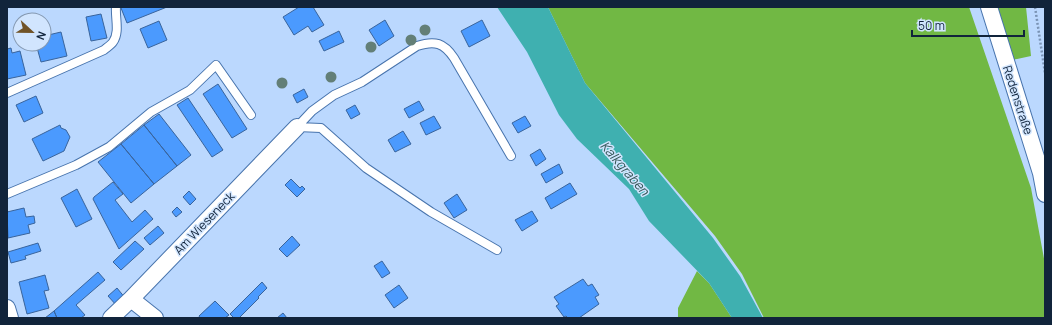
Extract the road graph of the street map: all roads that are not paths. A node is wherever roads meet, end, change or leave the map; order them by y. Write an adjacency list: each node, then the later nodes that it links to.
1 (116, 7): 3 (lane)
2 (989, 7): 8 (street, Redenstraße)
3 (7, 93)
4 (250, 115): 7 (lane)
5 (297, 127): 6 (lane); 9 (lane); 10 (street, Am Wieseneck)
6 (511, 156)
7 (7, 194)
8 (1045, 194)
9 (497, 250)
10 (131, 299): 13 (street, Am Wieseneck); 14 (street)
11 (7, 308): 12 (street)
12 (10, 318)
13 (111, 318)
14 (155, 318)

